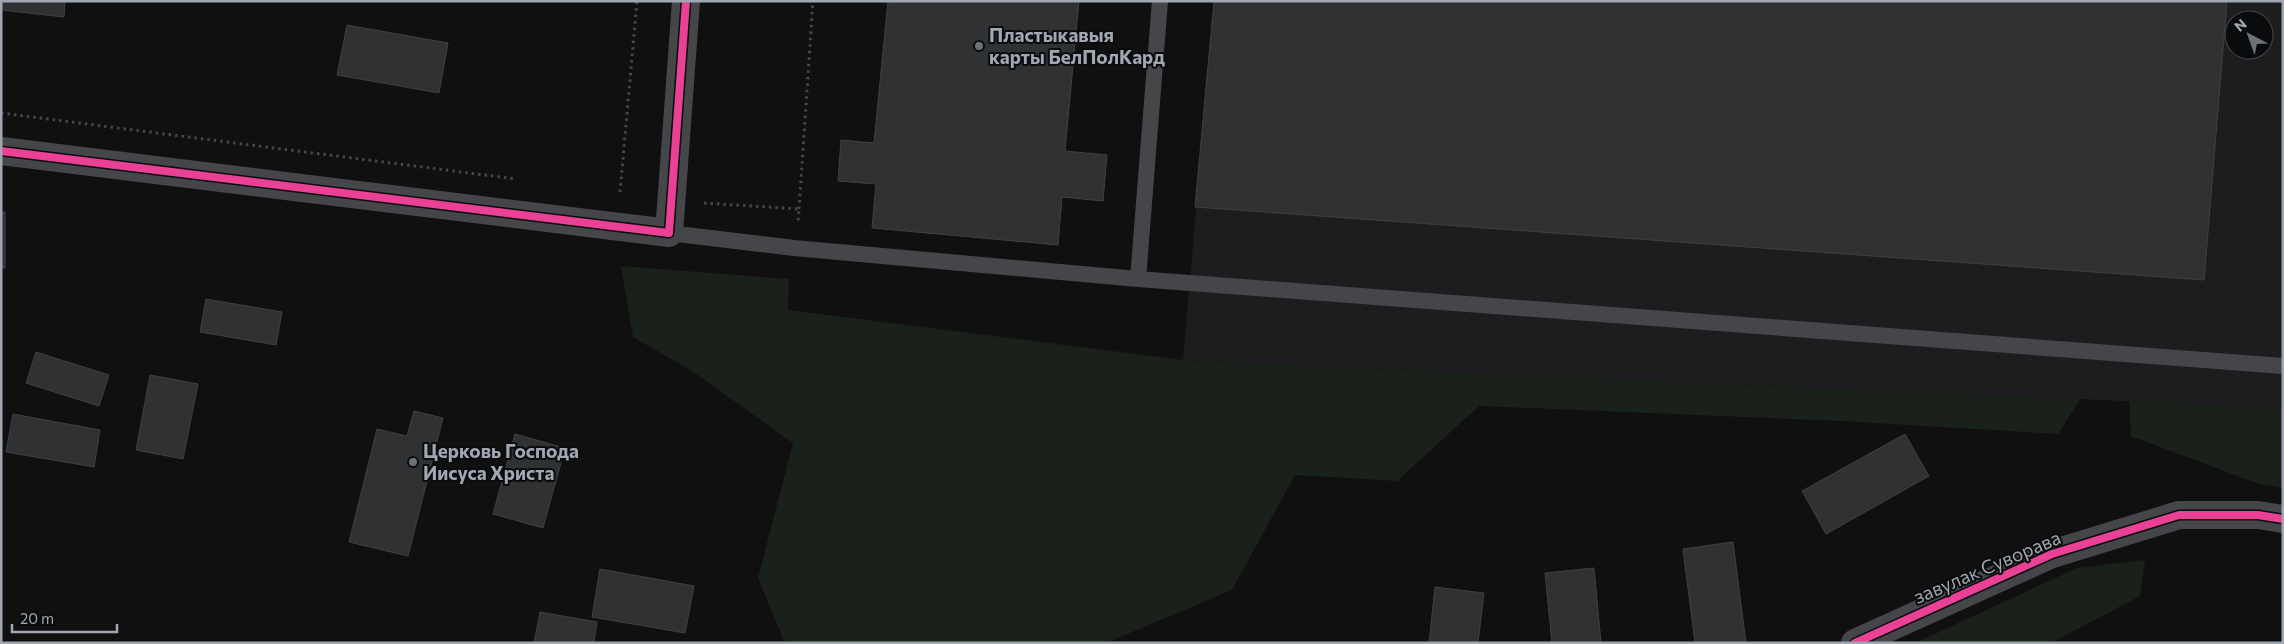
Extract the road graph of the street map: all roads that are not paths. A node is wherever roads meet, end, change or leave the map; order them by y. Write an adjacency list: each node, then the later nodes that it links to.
1 (686, 1): 4 (street)
2 (1160, 1): 5 (lane)
3 (1, 151): 4 (street)
4 (669, 233): 5 (lane)
5 (1138, 279): 6 (lane)
6 (2283, 366)
7 (2283, 519): 8 (street, завулак Суворава)
8 (1854, 643)

